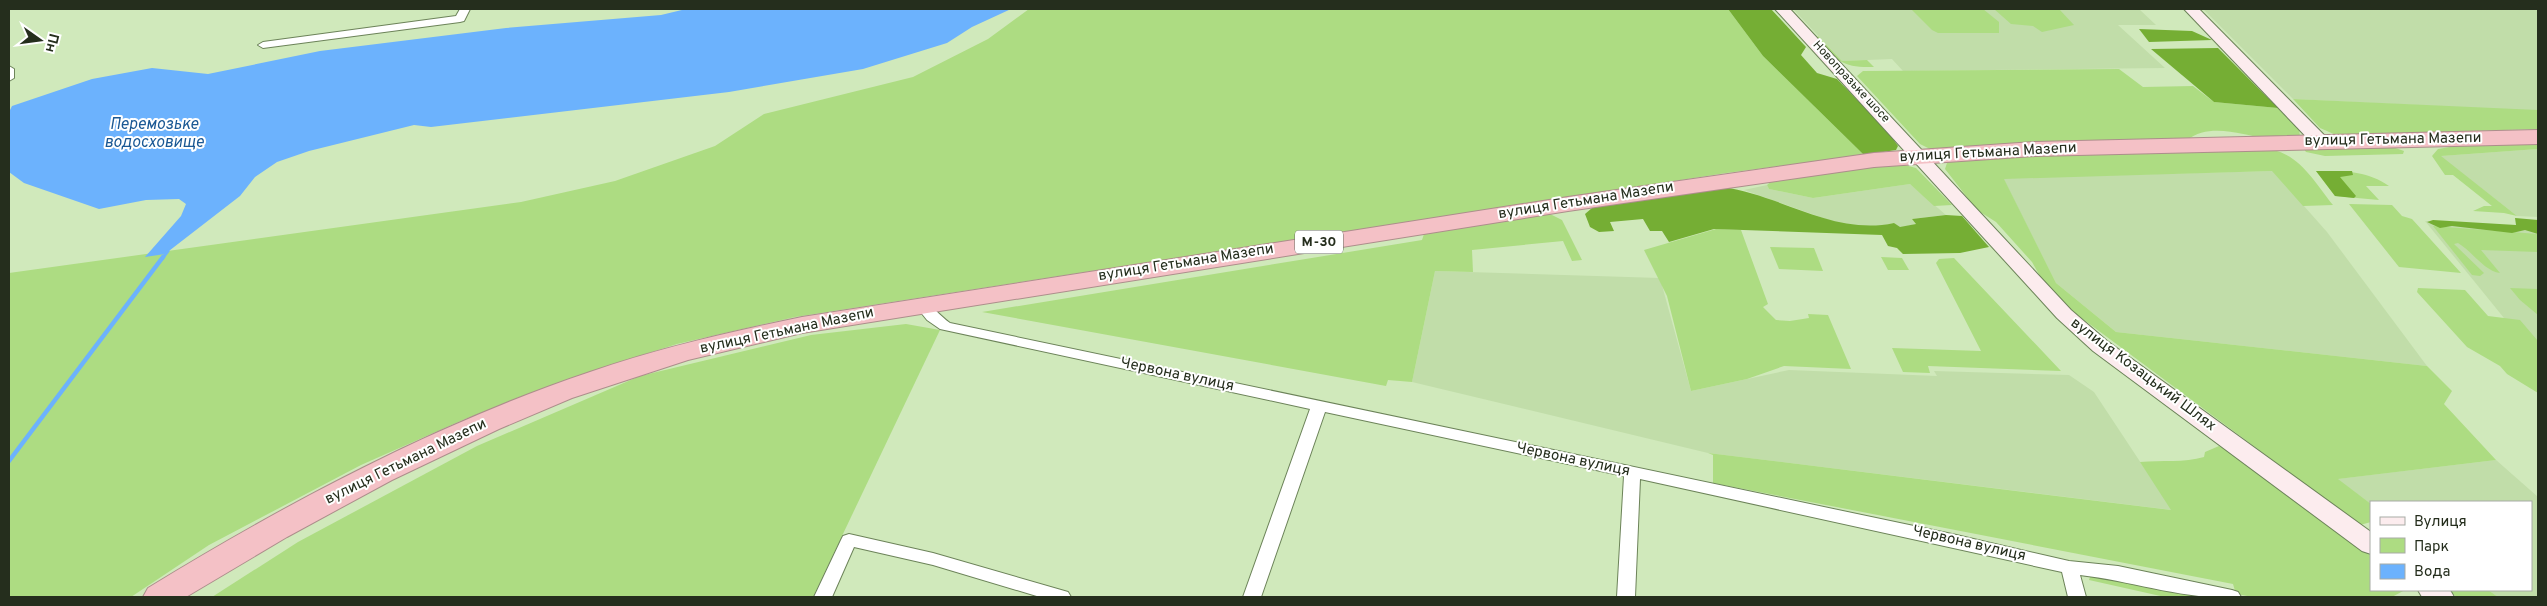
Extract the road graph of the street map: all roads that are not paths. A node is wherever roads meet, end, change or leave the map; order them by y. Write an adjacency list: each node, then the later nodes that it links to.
1 (465, 9): 4 (street)
2 (1782, 9): 9 (main road, Новопразьке шосе)
3 (2191, 9): 8 (main road)
4 (263, 45)
5 (9, 69): 6 (street)
6 (9, 78)
7 (2538, 137): 8 (highway, вулиця Гетьмана Мазепи / М-30)
8 (2320, 141): 9 (highway, вулиця Гетьмана Мазепи / М-30)
9 (1919, 155): 10 (highway, вулиця Гетьмана Мазепи / М-30); 13 (main road, вулиця Козацький Шлях)
10 (922, 305): 11 (street, Червона вулиця); 15 (highway, вулиця Гетьмана Мазепи / М-30)
11 (1319, 406): 12 (street, Червона вулиця); 18 (street)
12 (1632, 472): 14 (street, Червона вулиця); 19 (street)
13 (2370, 544)
14 (2069, 567): 20 (street); 21 (street, Червона вулиця)
15 (160, 597)
16 (823, 597): 17 (street)
17 (1062, 597)
18 (1252, 597)
19 (1626, 597)
20 (2077, 597)
21 (2232, 597)

